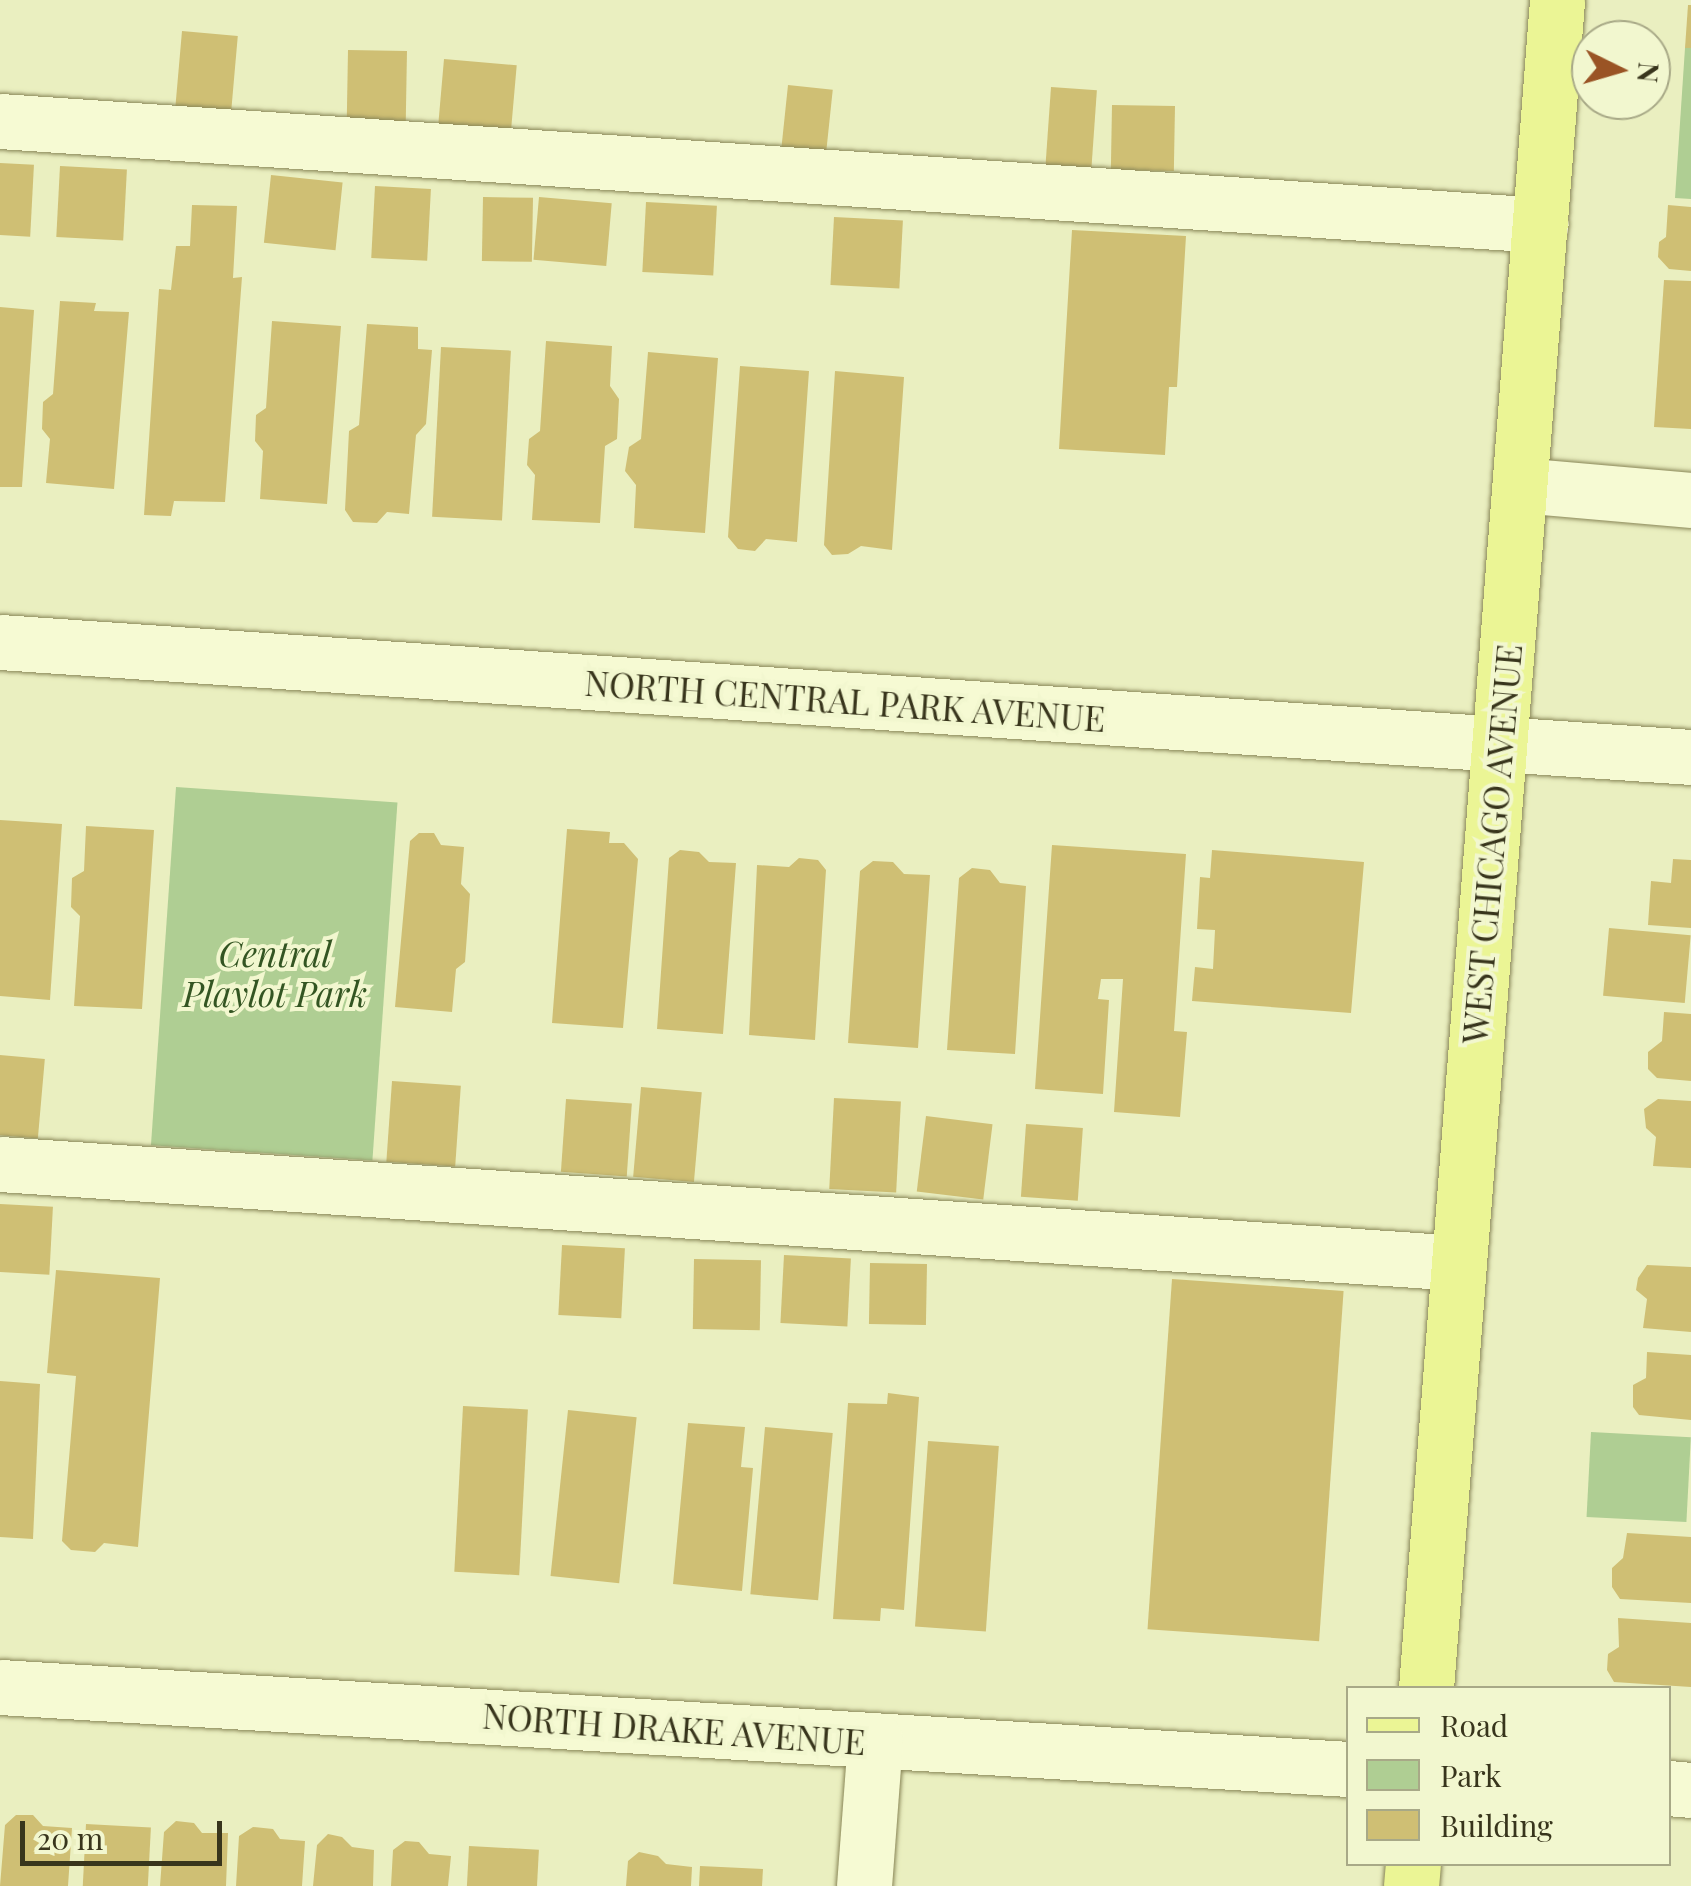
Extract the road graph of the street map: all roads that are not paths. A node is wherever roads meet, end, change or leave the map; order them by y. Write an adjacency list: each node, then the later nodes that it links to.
1 (1557, 0): 3 (main road, WEST CHICAGO AVENUE)
2 (0, 122): 3 (street)
3 (1540, 225): 4 (main road, WEST CHICAGO AVENUE)
4 (1520, 486): 5 (street); 7 (main road, WEST CHICAGO AVENUE)
5 (1691, 500)
6 (0, 642): 7 (street, NORTH CENTRAL PARK AVENUE)
7 (1498, 744): 8 (street, NORTH CENTRAL PARK AVENUE); 10 (main road, WEST CHICAGO AVENUE)
8 (1691, 757)
9 (0, 1164): 10 (street)
10 (1458, 1263): 12 (main road, WEST CHICAGO AVENUE)
11 (0, 1686): 13 (street, NORTH DRAKE AVENUE)
12 (1426, 1686)
13 (876, 1740): 14 (street, NORTH DRAKE AVENUE); 15 (street)
14 (1346, 1769)
15 (864, 1886)

